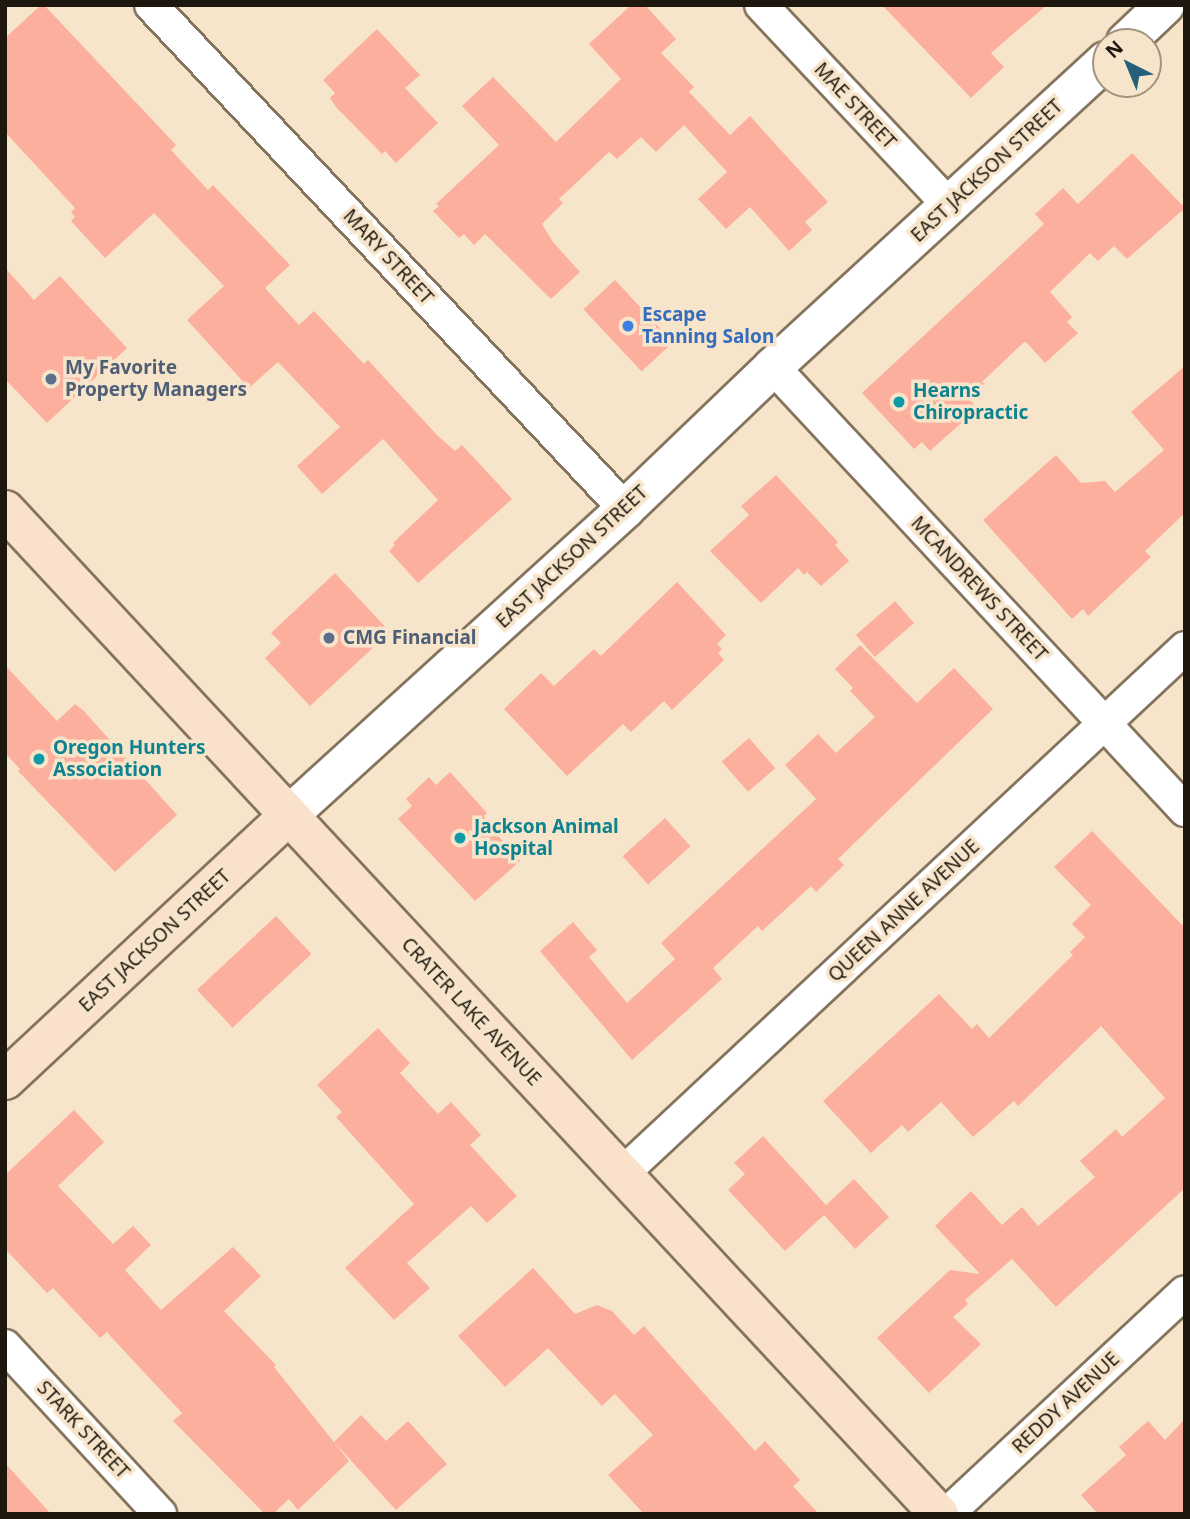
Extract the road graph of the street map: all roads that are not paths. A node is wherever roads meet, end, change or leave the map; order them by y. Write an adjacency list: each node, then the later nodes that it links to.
1 (151, 5): 8 (street, MARY STREET)
2 (761, 5): 6 (street, MAE STREET)
3 (1165, 5): 4 (street)
4 (1141, 28)
5 (1092, 74): 6 (street, EAST JACKSON STREET)
6 (950, 206): 7 (street, EAST JACKSON STREET)
7 (773, 367): 8 (street, EAST JACKSON STREET); 11 (street, MCANDREWS STREET)
8 (625, 509): 13 (street, EAST JACKSON STREET)
9 (5, 510): 13 (main road, CRATER LAKE AVENUE)
10 (1185, 648): 11 (street, QUEEN ANNE AVENUE)
11 (1104, 724): 12 (street, MCANDREWS STREET); 15 (street, QUEEN ANNE AVENUE)
12 (1185, 810)
13 (288, 816): 14 (main road, EAST JACKSON STREET); 15 (main road, CRATER LAKE AVENUE)
14 (5, 1080)
15 (622, 1174): 19 (main road, CRATER LAKE AVENUE)
16 (1185, 1292): 20 (street, REDDY AVENUE)
17 (5, 1346): 18 (street, STARK STREET)
18 (160, 1514)
19 (939, 1514)
20 (947, 1514)

